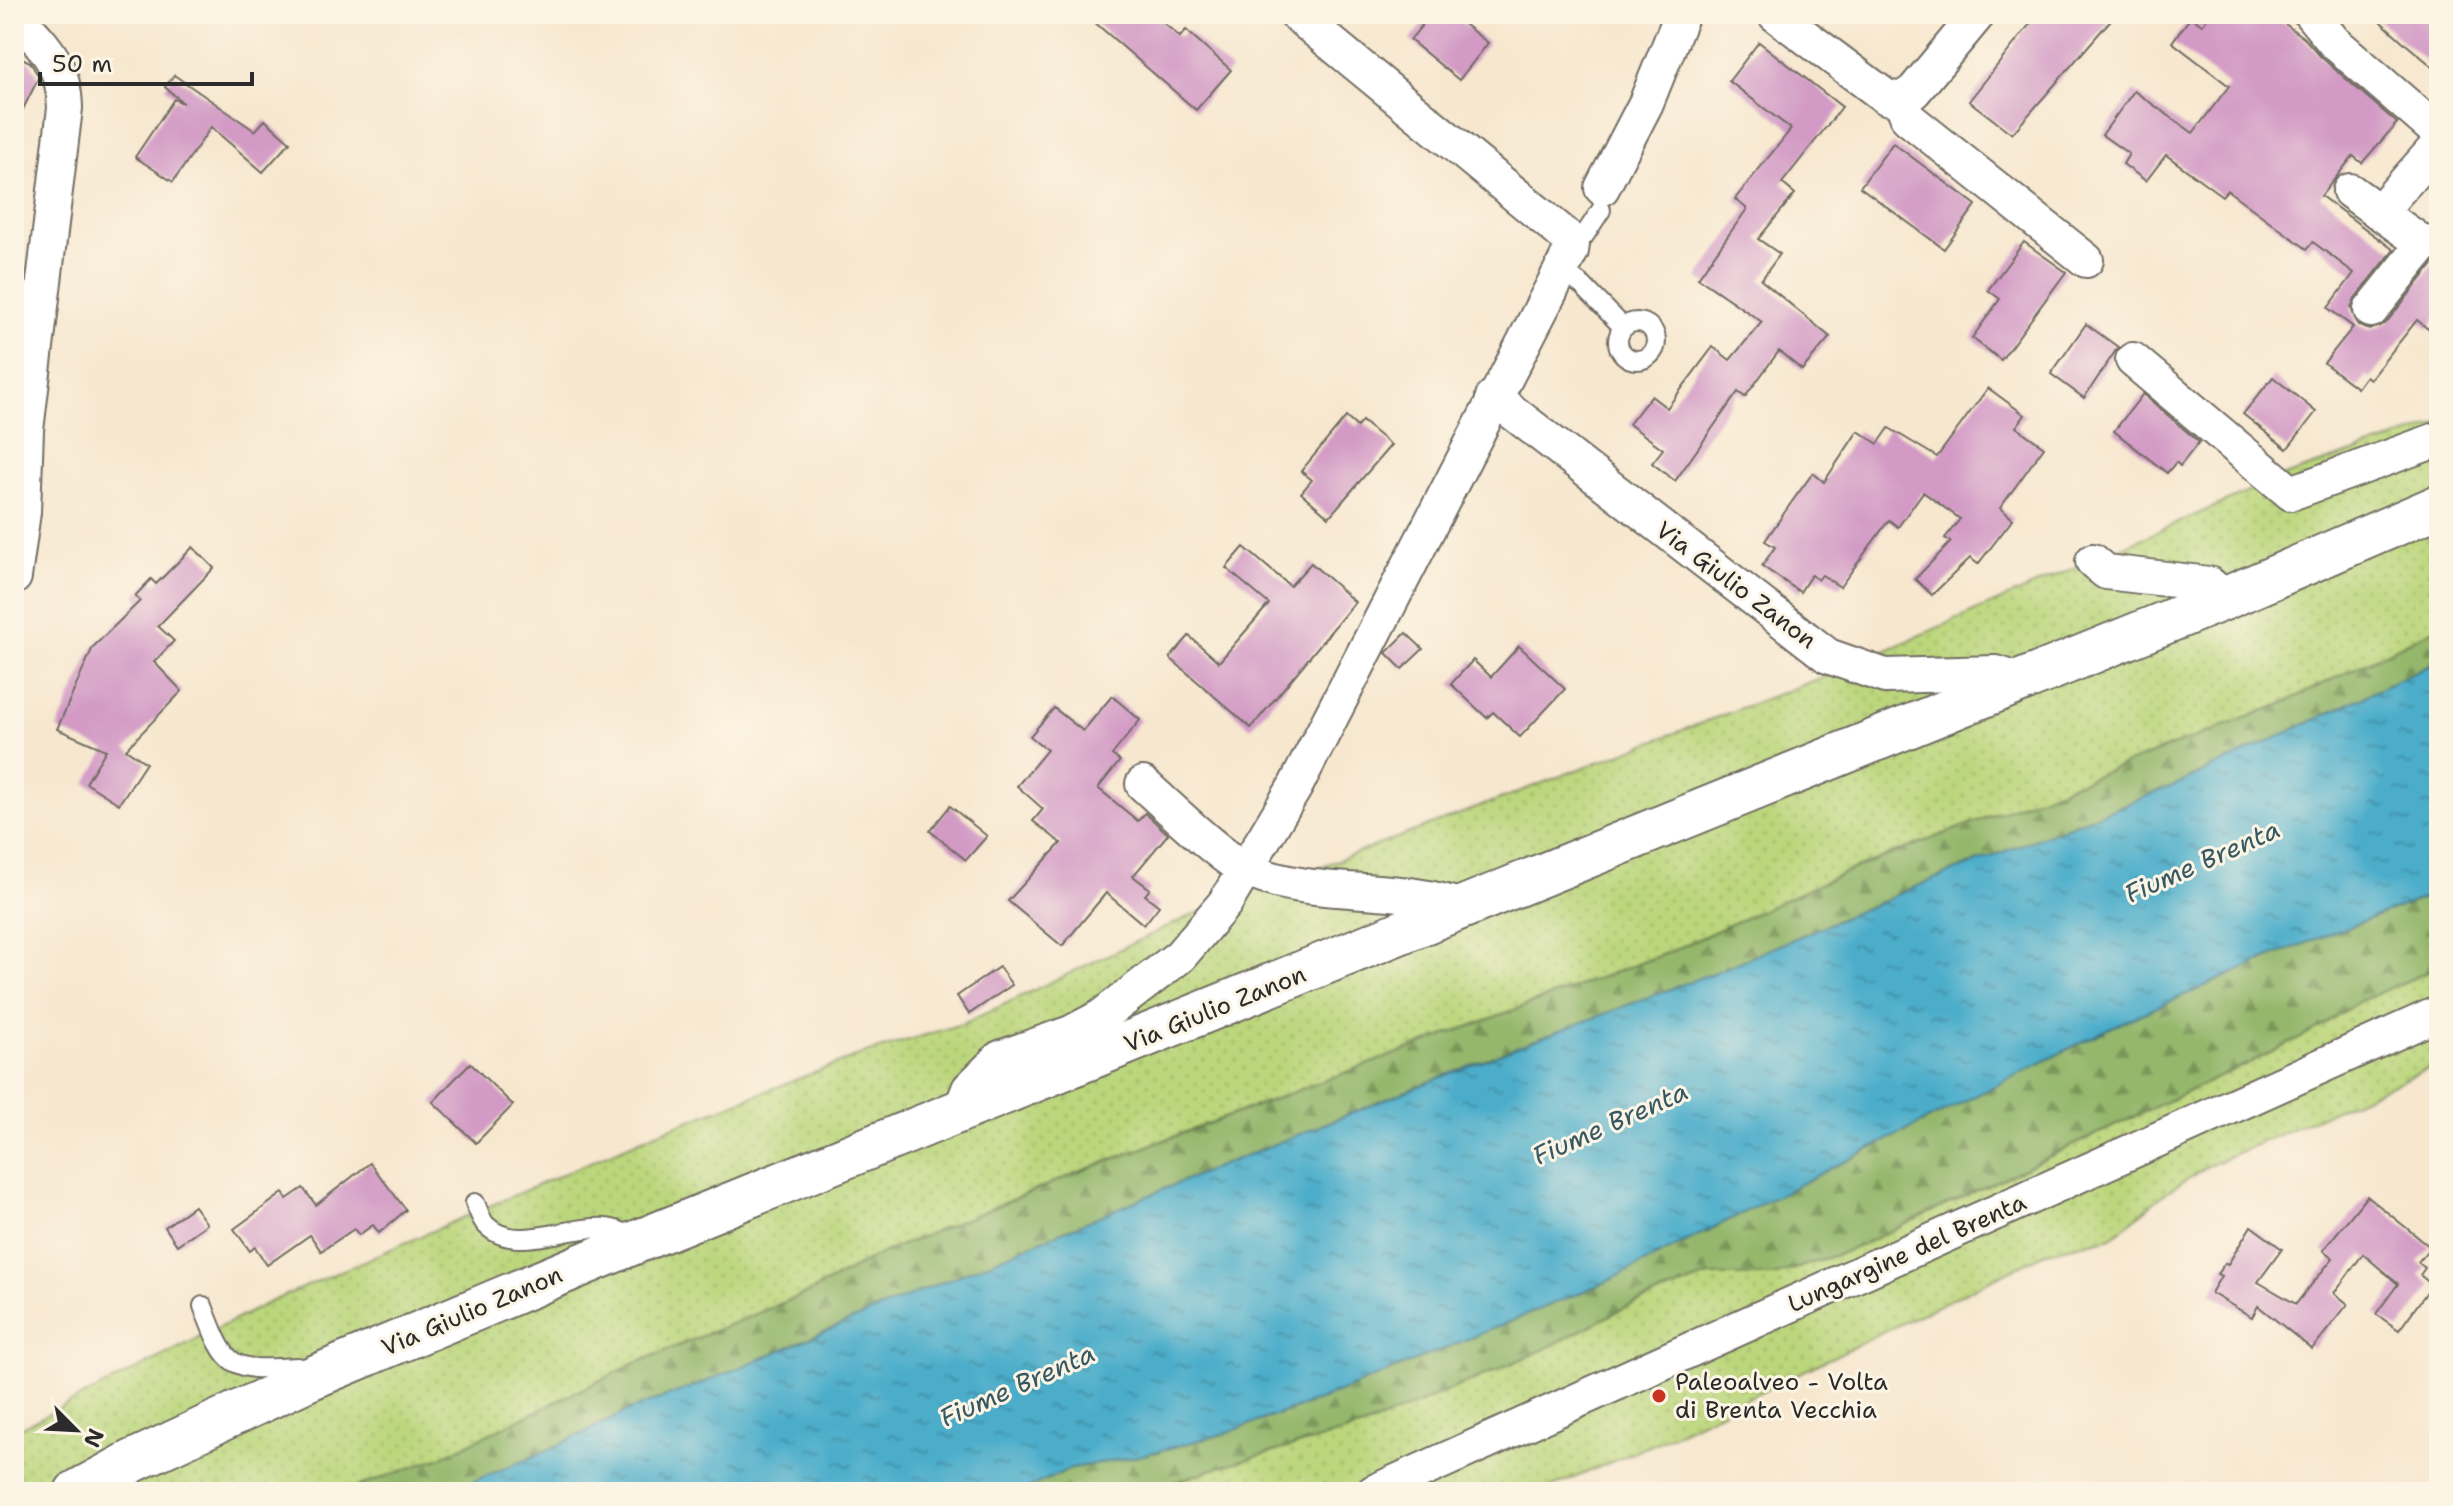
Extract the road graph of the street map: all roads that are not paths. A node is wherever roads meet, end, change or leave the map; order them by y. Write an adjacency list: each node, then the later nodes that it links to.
1 (1296, 14): 13 (street)
2 (1682, 14): 11 (street)
3 (1775, 14): 7 (street)
4 (1978, 14): 7 (street)
5 (2311, 14): 8 (street)
6 (17, 15): 22 (street)
7 (1901, 100): 14 (street)
8 (2439, 133)
9 (2439, 144): 12 (street)
10 (2350, 191): 12 (street)
11 (1601, 199): 13 (lane)
12 (2379, 212): 15 (street)
13 (1567, 257): 16 (lane); 18 (street, Via Giulio Zanon)
14 (2086, 260)
15 (2371, 310)
16 (1623, 327)
17 (2133, 360): 19 (street)
18 (1493, 397): 24 (street, Via Giulio Zanon); 26 (street, Via Giulio Zanon)
19 (2439, 439)
20 (2439, 506): 23 (street, Via Giulio Zanon)
21 (2093, 561): 23 (street)
22 (14, 577)
23 (2226, 598): 24 (street, Via Giulio Zanon)
24 (2009, 686): 27 (street, Via Giulio Zanon)
25 (1143, 784): 26 (street)
26 (1248, 870): 27 (street); 29 (street, Via Giulio Zanon)
27 (1464, 908): 29 (street, Via Giulio Zanon)
28 (2439, 1013): 35 (street, Lungargine del Brenta)
29 (966, 1110): 31 (street, Via Giulio Zanon)
30 (475, 1203): 31 (lane, Via Giulio Zanon)
31 (634, 1243): 33 (street, Via Giulio Zanon)
32 (203, 1306): 33 (lane)
33 (309, 1379): 34 (street, Via Giulio Zanon)
34 (76, 1492)
35 (1374, 1492)

